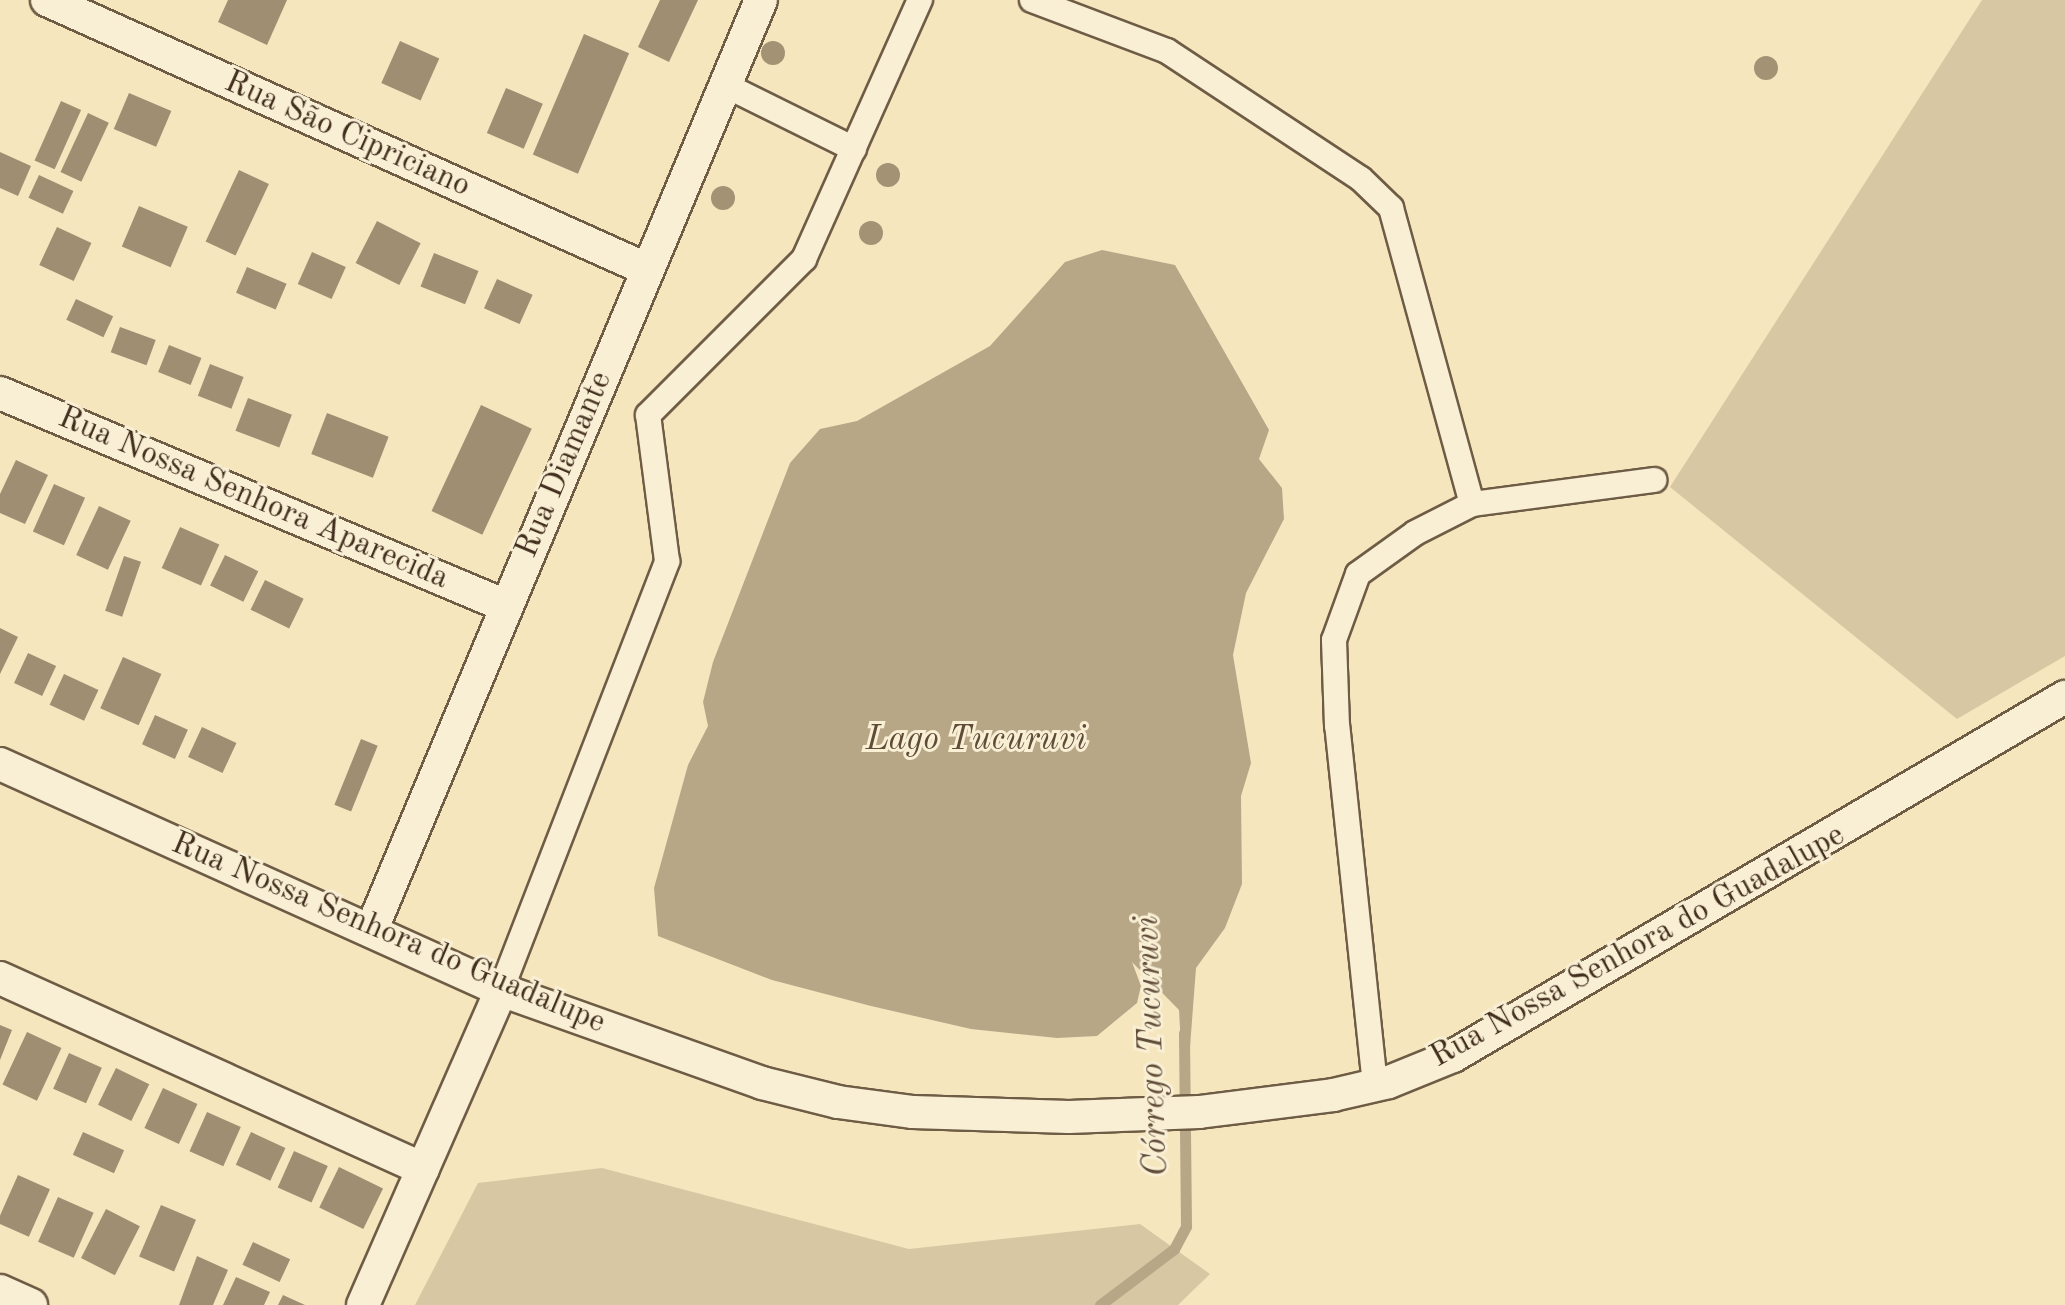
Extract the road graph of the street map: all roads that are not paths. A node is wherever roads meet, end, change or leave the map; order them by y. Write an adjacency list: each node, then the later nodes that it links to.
1 (47, 0): 7 (street, Rua São Cipriciano)
2 (761, 0): 5 (street, Rua Diamante)
3 (920, 0): 6 (street)
4 (1032, 0): 10 (street)
5 (725, 85): 6 (street); 7 (street, Rua Diamante)
6 (854, 149): 16 (street)
7 (646, 269): 11 (street, Rua Diamante)
8 (0, 393): 11 (street, Rua Nossa Senhora Aparecida)
9 (1654, 480): 10 (street)
10 (1472, 504): 17 (street)
11 (506, 606): 14 (street, Rua Diamante)
12 (2065, 697): 17 (street, Rua Nossa Senhora do Guadalupe)
13 (0, 764): 14 (street, Rua Nossa Senhora do Guadalupe)
14 (371, 931): 16 (street, Rua Nossa Senhora do Guadalupe)
15 (0, 978): 18 (street)
16 (501, 990): 17 (street, Rua Nossa Senhora do Guadalupe); 18 (street)
17 (1375, 1085)
18 (423, 1169): 21 (street)
19 (0, 1291): 20 (street)
20 (31, 1305)
21 (363, 1305)

